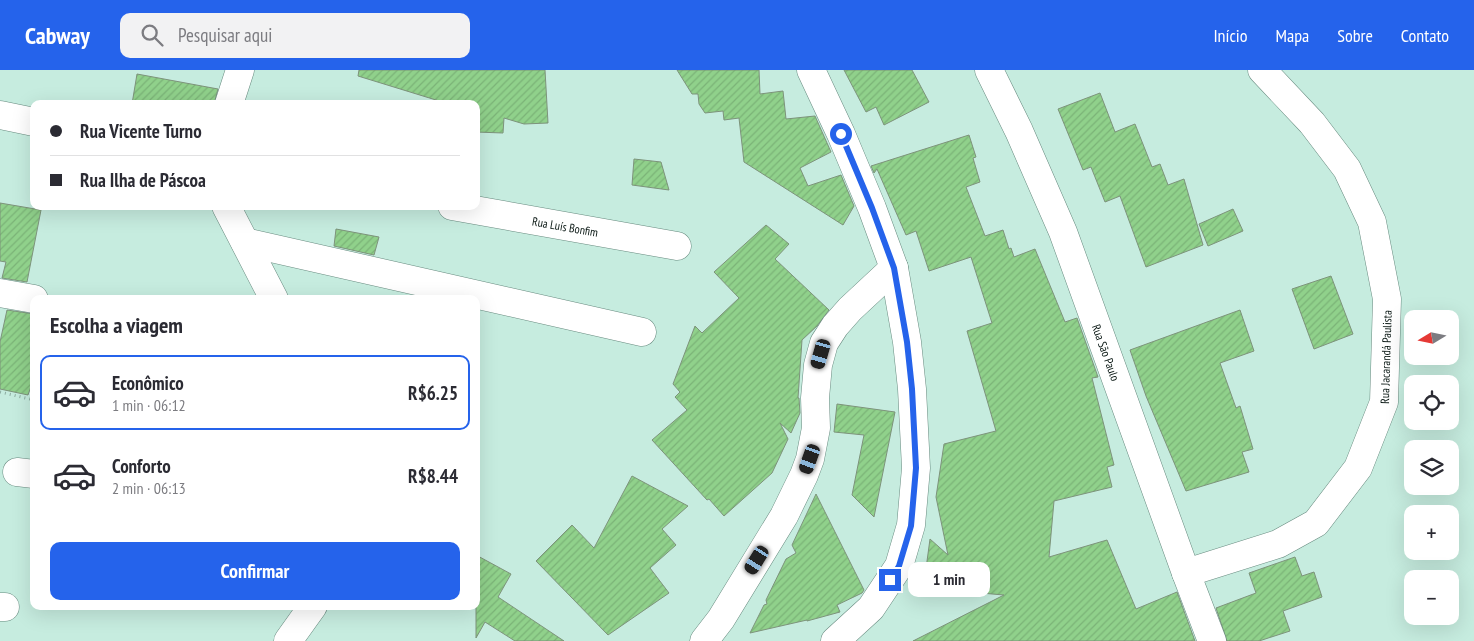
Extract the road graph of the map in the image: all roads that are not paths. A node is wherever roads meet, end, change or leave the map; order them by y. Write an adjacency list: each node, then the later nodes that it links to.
1 (240, 70): 5 (street)
2 (811, 70): 12 (street)
3 (989, 70): 19 (street, Rua São Paulo)
4 (1262, 70): 19 (street, Rua Jacarandá Paulista)
5 (230, 100)
6 (0, 115): 7 (street)
7 (30, 121)
8 (228, 210): 10 (street)
9 (474, 210): 11 (street, Rua Luís Bonfim)
10 (245, 242): 14 (street); 15 (street)
11 (677, 246)
12 (894, 268): 22 (street); 23 (street)
13 (0, 293): 17 (street)
14 (272, 295)
15 (479, 295)
16 (480, 295): 18 (street)
17 (30, 298)
18 (642, 332)
19 (1186, 573): 24 (street, Rua São Paulo)
20 (310, 610): 21 (street)
21 (288, 641)
22 (704, 641)
23 (835, 641)
24 (1212, 641)

